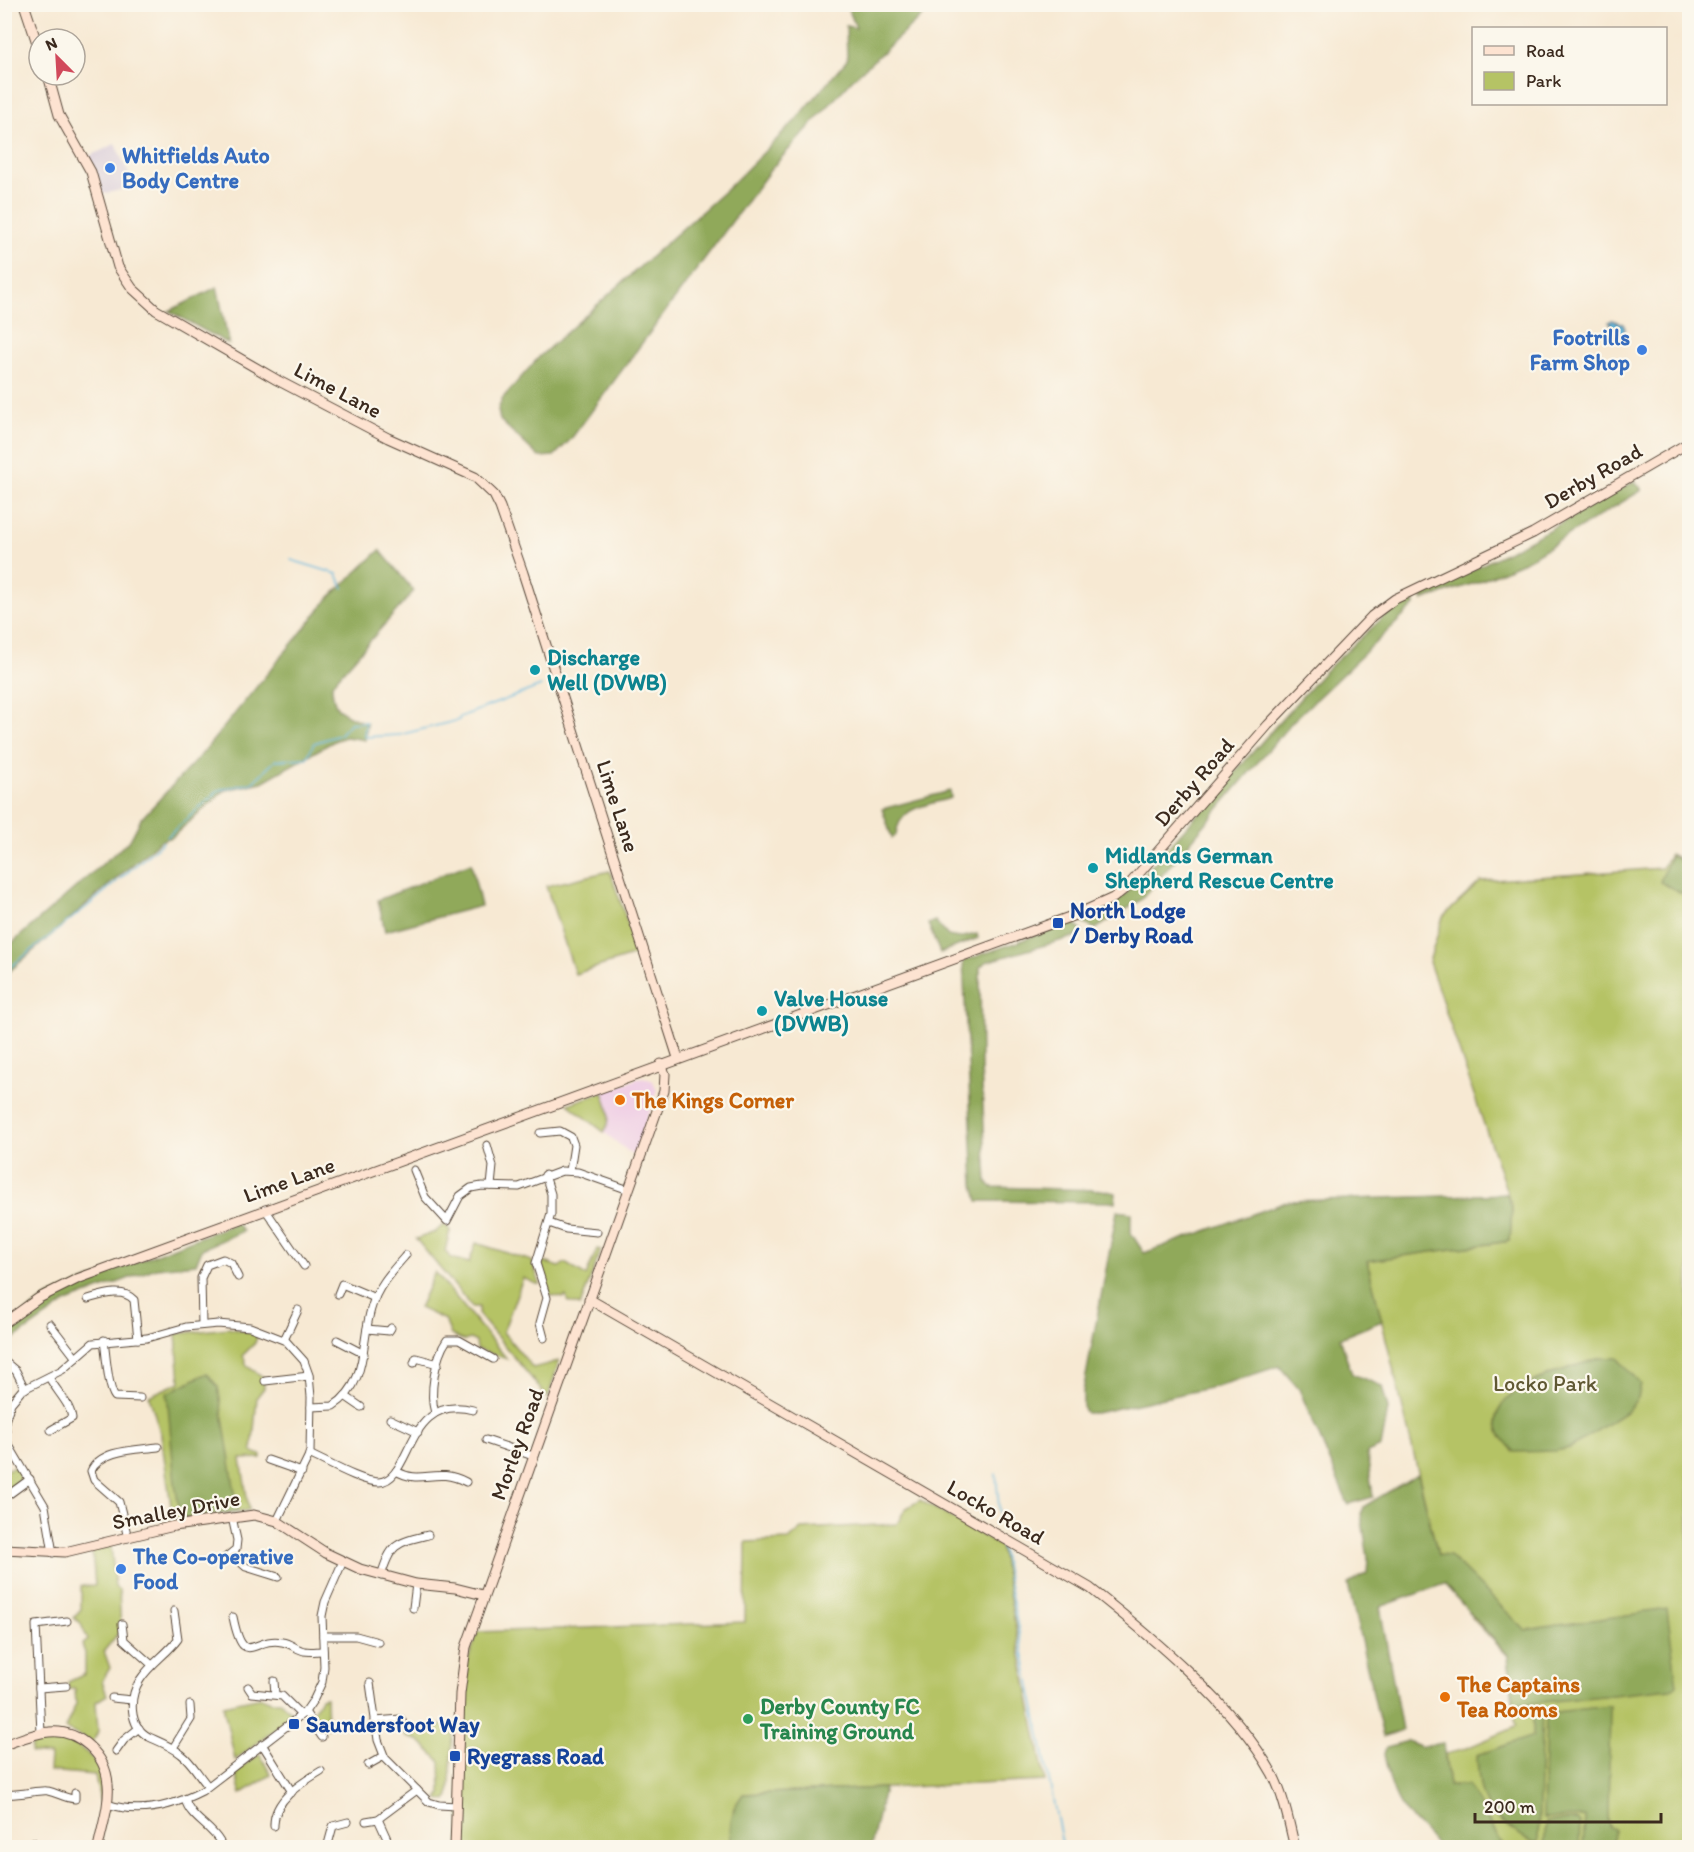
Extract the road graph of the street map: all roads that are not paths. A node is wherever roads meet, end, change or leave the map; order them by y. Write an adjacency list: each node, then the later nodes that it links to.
1 (24, 4): 2 (street)
2 (32, 27)
3 (51, 87): 5 (street, Lime Lane)
4 (1689, 442): 5 (street, Derby Road)
5 (678, 1058): 6 (street, Lime Lane)
6 (661, 1064): 17 (street, Morley Road); 18 (street, Lime Lane)
7 (548, 1122): 8 (street)
8 (549, 1131): 9 (street); 14 (street)
9 (540, 1132)
10 (487, 1145): 11 (street)
11 (490, 1155): 12 (street); 16 (street)
12 (482, 1158)
13 (414, 1170): 16 (street)
14 (570, 1170): 15 (street); 17 (street)
15 (545, 1175): 16 (street); 19 (street)
16 (491, 1186)
17 (628, 1190): 27 (street, Morley Road)
18 (265, 1209): 22 (street); 29 (street, Lime Lane)
19 (549, 1223): 20 (street); 34 (street)
20 (597, 1232)
21 (406, 1255): 25 (street)
22 (304, 1266)
23 (238, 1277): 31 (street)
24 (338, 1294): 25 (street)
25 (375, 1298): 33 (street)
26 (88, 1299): 35 (street)
27 (589, 1299): 62 (street, Morley Road); 132 (street, Locko Road)
28 (298, 1310): 36 (street)
29 (4, 1323)
30 (50, 1324): 40 (street)
31 (202, 1325): 35 (street); 36 (street)
32 (391, 1328): 33 (street)
33 (367, 1329): 39 (street)
34 (544, 1338)
35 (138, 1339): 38 (street)
36 (284, 1340): 45 (street)
37 (337, 1340): 39 (street)
38 (104, 1341): 40 (street); 50 (street)
39 (364, 1354): 49 (street)
40 (76, 1358): 46 (street)
41 (493, 1359): 44 (street)
42 (4, 1361): 48 (street)
43 (414, 1363): 44 (street)
44 (438, 1364): 54 (street)
45 (309, 1376): 47 (street); 51 (street)
46 (49, 1377): 48 (street); 57 (street)
47 (265, 1381)
48 (25, 1389): 56 (street)
49 (345, 1396): 51 (street); 52 (street)
50 (140, 1398)
51 (311, 1407): 61 (street)
52 (361, 1407)
53 (473, 1410): 54 (street)
54 (435, 1413): 58 (street)
55 (390, 1419): 58 (street)
56 (5, 1429): 68 (street)
57 (51, 1430)
58 (418, 1432): 65 (street)
59 (486, 1440): 62 (street)
60 (158, 1447): 74 (street)
61 (309, 1454): 65 (street); 66 (street)
62 (533, 1456): 83 (street, Morley Road)
63 (268, 1460): 66 (street)
64 (456, 1468): 67 (street)
65 (396, 1471): 67 (street)
66 (302, 1472): 72 (street)
67 (453, 1476): 69 (street)
68 (30, 1479): 70 (street); 76 (street)
69 (466, 1482)
70 (4, 1498)
71 (232, 1517): 72 (street, Smalley Drive); 74 (street, Smalley Drive); 77 (street)
72 (277, 1521): 78 (street, Smalley Drive)
73 (428, 1535): 80 (street)
74 (128, 1538): 76 (street, Smalley Drive)
75 (4, 1549): 76 (street, Smalley Drive)
76 (53, 1553)
77 (231, 1554): 79 (street); 81 (street)
78 (343, 1561): 80 (street, Smalley Drive); 89 (street)
79 (220, 1562)
80 (381, 1576): 82 (street, Smalley Drive)
81 (278, 1577)
82 (416, 1584): 83 (street, Smalley Drive); 84 (street)
83 (483, 1595): 122 (street, Morley Road)
84 (413, 1608)
85 (174, 1611): 92 (street)
86 (233, 1617): 91 (street)
87 (67, 1621): 97 (street)
88 (122, 1624): 92 (street)
89 (323, 1636): 90 (street); 91 (street)
90 (378, 1642)
91 (323, 1651): 102 (street)
92 (153, 1665): 100 (street)
93 (274, 1681): 98 (street)
94 (370, 1683): 103 (street)
95 (66, 1686): 97 (street)
96 (248, 1687): 98 (street)
97 (39, 1688): 106 (street)
98 (275, 1694): 102 (street)
99 (112, 1698): 100 (street)
100 (132, 1700): 105 (street)
101 (190, 1705): 110 (street)
102 (303, 1713): 107 (street); 108 (street)
103 (375, 1721): 104 (street); 112 (street)
104 (403, 1723)
105 (139, 1728): 110 (street); 111 (street)
106 (41, 1733): 109 (street); 121 (street)
107 (322, 1737)
108 (262, 1744): 115 (street); 117 (street)
109 (4, 1745)
110 (173, 1748): 115 (street)
111 (116, 1751)
112 (384, 1756): 113 (street); 116 (street)
113 (368, 1765)
114 (321, 1771): 117 (street)
115 (208, 1786): 120 (street)
116 (417, 1790): 122 (street); 123 (street)
117 (292, 1792): 126 (street)
118 (75, 1793): 119 (street)
119 (4, 1794)
120 (185, 1799): 121 (street); 128 (street)
121 (107, 1804): 129 (street)
122 (457, 1806): 131 (street, Morley Road)
123 (378, 1820): 124 (street); 127 (street)
124 (366, 1821)
125 (348, 1822): 130 (street)
126 (274, 1826)
127 (388, 1841)
128 (220, 1842)
129 (99, 1848)
130 (327, 1848)
131 (455, 1848)
132 (1295, 1848)

